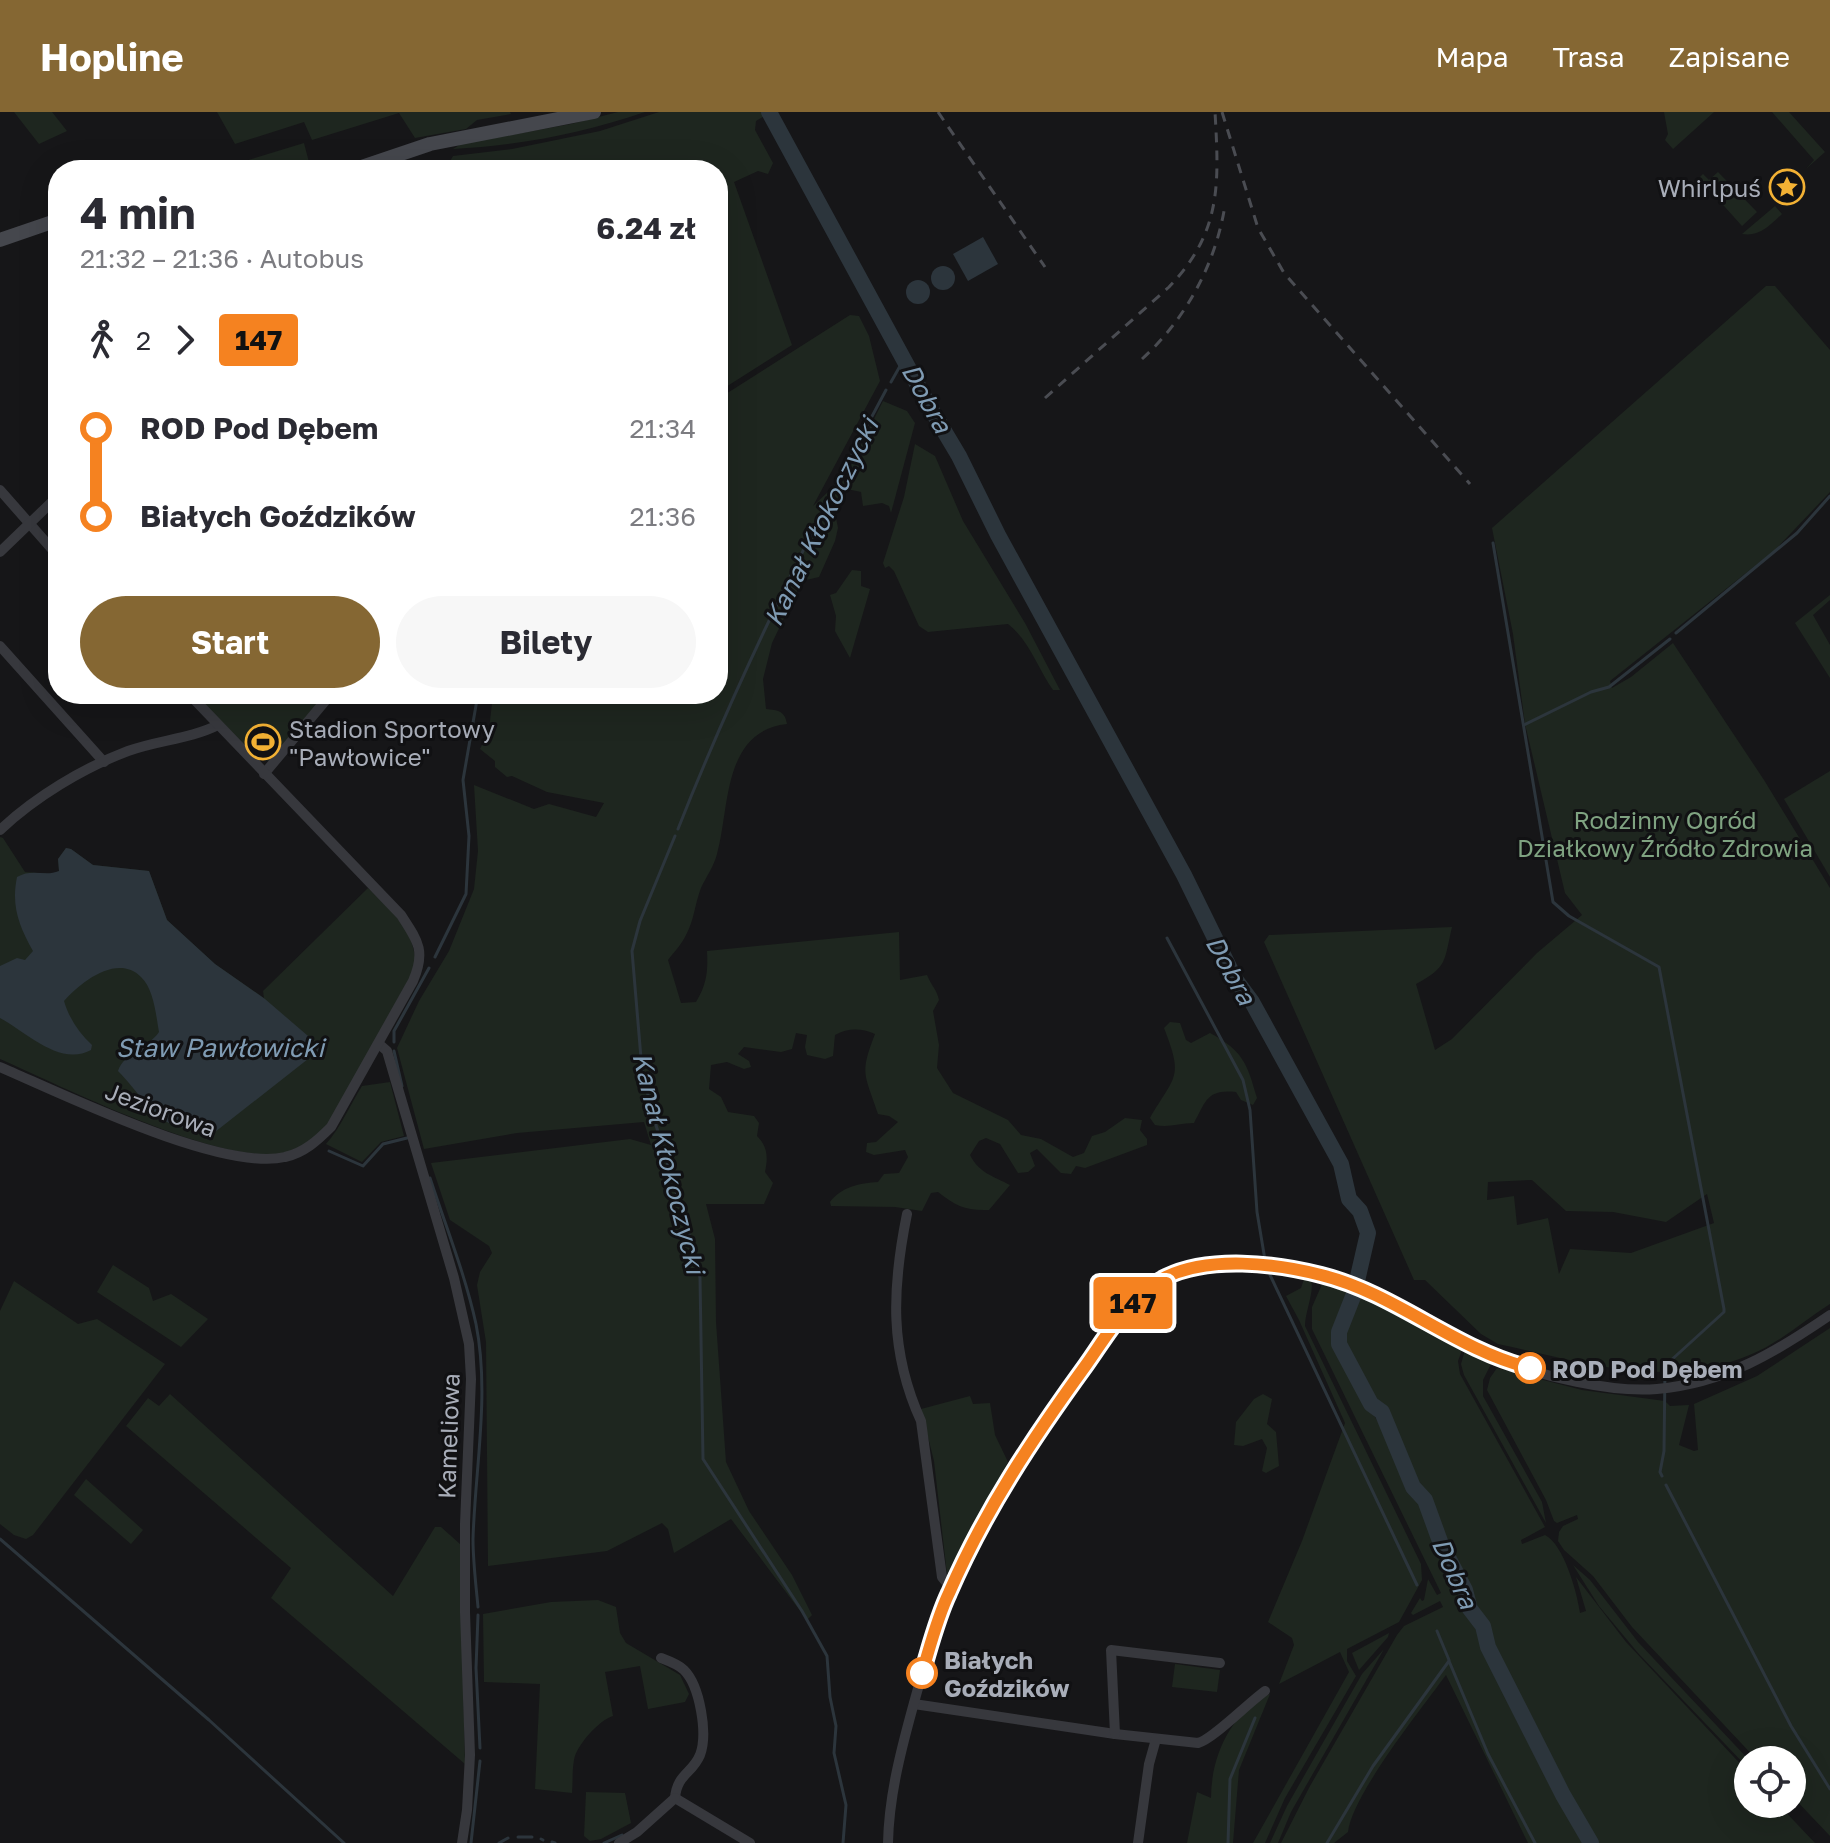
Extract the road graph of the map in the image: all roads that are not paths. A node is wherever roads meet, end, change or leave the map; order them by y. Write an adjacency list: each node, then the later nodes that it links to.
1 (594, 112): 2 (street)
2 (383, 160)
3 (48, 223): 4 (street)
4 (0, 240)
5 (0, 490): 7 (street)
6 (48, 505): 7 (street)
7 (28, 524): 8 (street); 9 (street)
8 (48, 545)
9 (0, 552)
10 (0, 646): 11 (street)
11 (48, 700)
12 (52, 704): 16 (street)
13 (198, 704): 15 (street)
14 (323, 704): 17 (street)
15 (218, 725): 16 (street); 17 (street)
16 (104, 762): 18 (street)
17 (264, 774): 19 (street, Jeziorowa)
18 (0, 830)
19 (379, 1044): 20 (street, Jeziorowa); 31 (street, Kameliowa)
20 (0, 1067)
21 (907, 1214): 23 (street)
22 (1830, 1315): 23 (street)
23 (951, 1588): 27 (street)
24 (661, 1658): 30 (street)
25 (1220, 1663): 28 (street)
26 (1265, 1691): 29 (street)
27 (914, 1704): 28 (street); 34 (street)
28 (1115, 1734): 29 (street)
29 (1156, 1739): 35 (street)
30 (675, 1798): 32 (street); 33 (street)
31 (462, 1843)
32 (619, 1843)
33 (750, 1843)
34 (888, 1843)
35 (1138, 1843)

